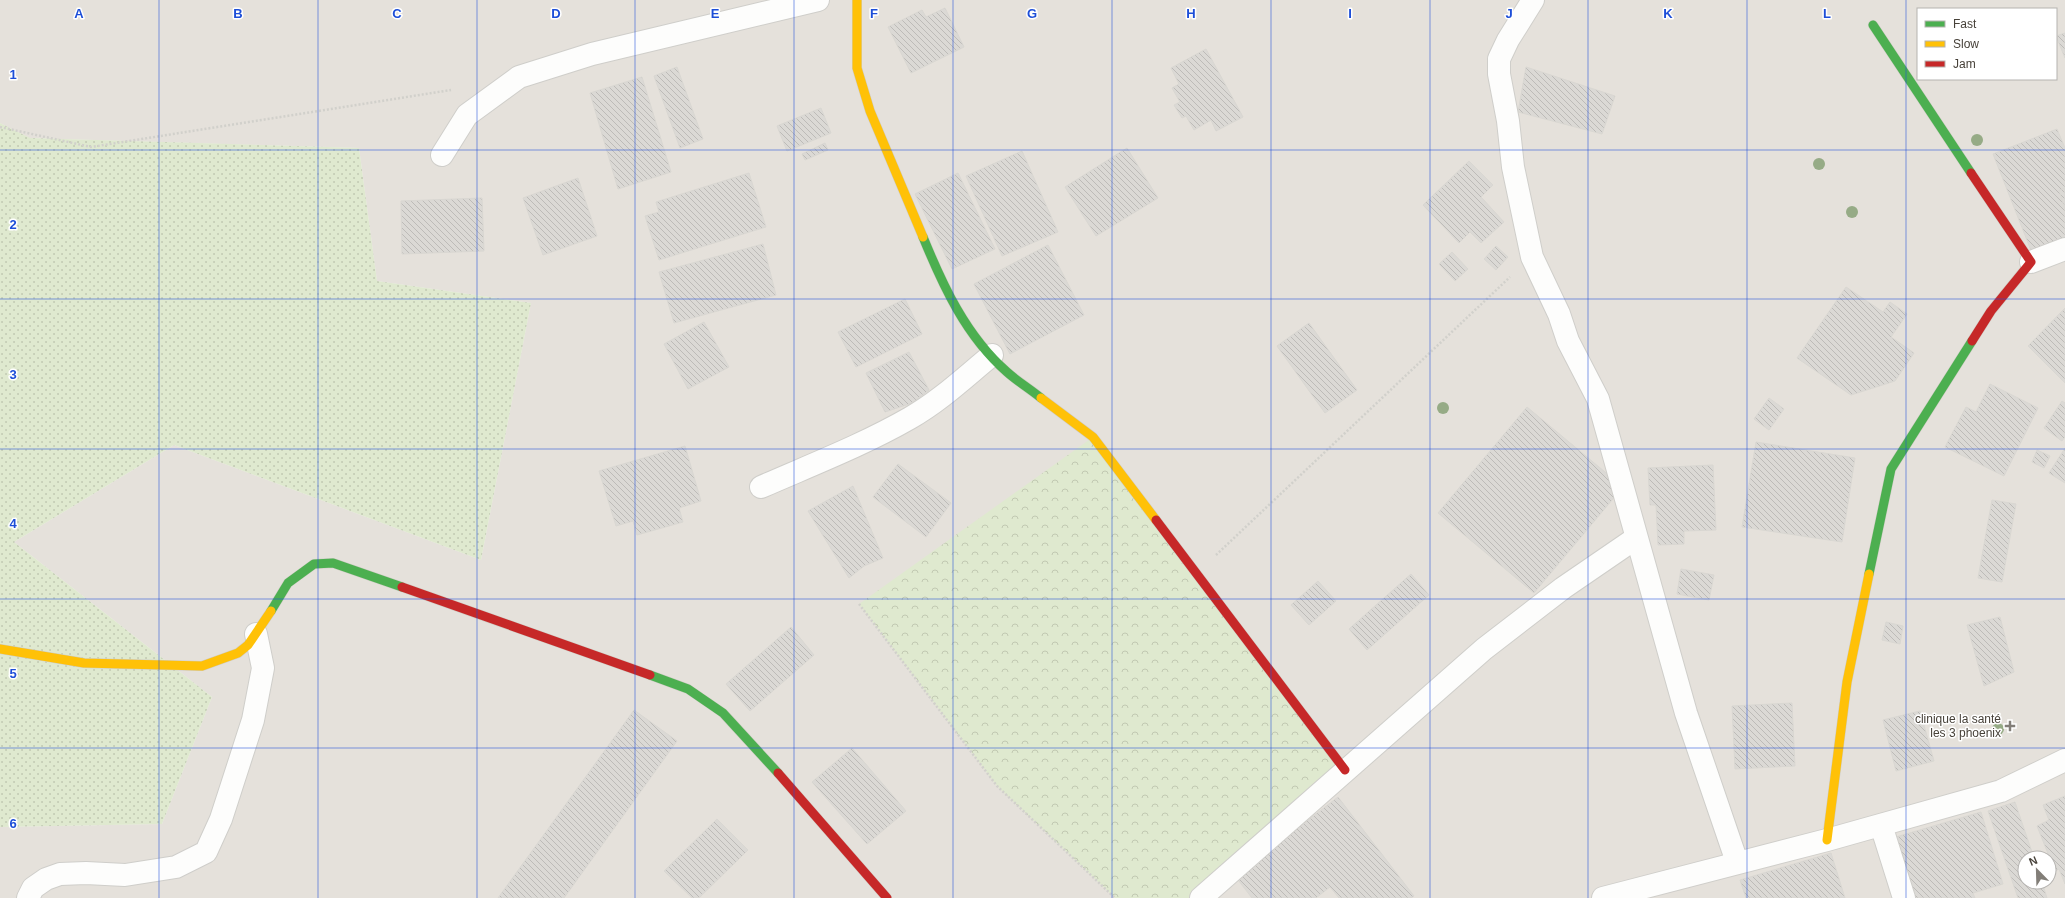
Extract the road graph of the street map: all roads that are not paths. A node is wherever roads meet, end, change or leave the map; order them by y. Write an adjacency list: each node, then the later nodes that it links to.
1 (818, 0): 5 (street)
2 (857, 0): 8 (street)
3 (1533, 0): 10 (street)
4 (1874, 25): 7 (street)
5 (442, 155)
6 (2065, 249): 7 (street)
7 (2031, 262): 16 (street)
8 (992, 355): 9 (street); 14 (street)
9 (761, 487)
10 (1636, 538): 14 (street); 17 (street)
11 (256, 634): 12 (street); 18 (street); 19 (street)
12 (0, 649)
13 (2065, 760): 15 (street)
14 (1345, 770): 20 (street)
15 (1881, 825): 16 (street); 22 (street)
16 (1827, 840): 17 (street)
17 (1737, 862): 21 (street)
18 (28, 898)
19 (887, 898)
20 (1201, 898)
21 (1603, 898)
22 (1904, 898)

